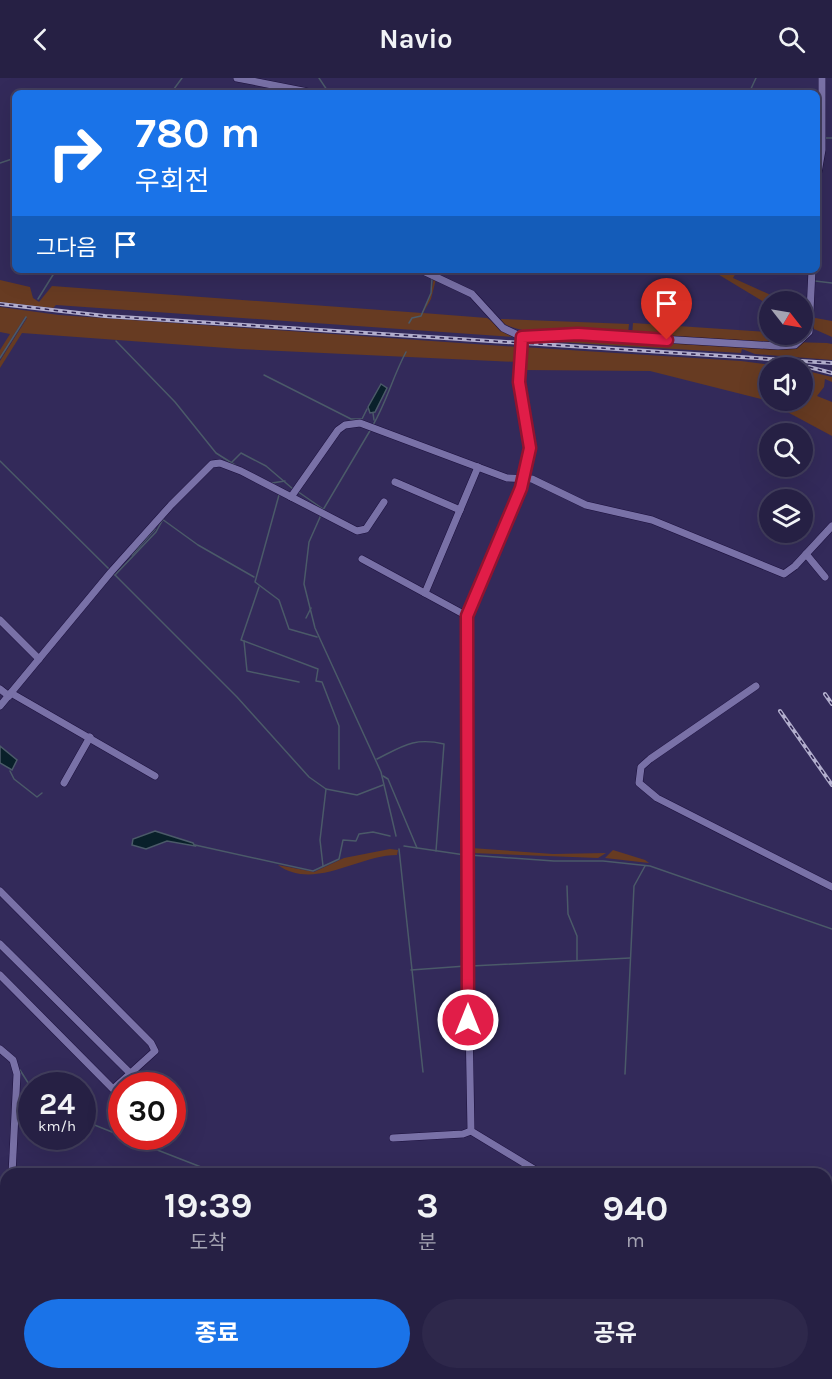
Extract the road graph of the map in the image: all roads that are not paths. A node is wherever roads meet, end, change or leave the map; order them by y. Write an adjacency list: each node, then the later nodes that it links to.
1 (237, 78): 3 (street)
2 (822, 78): 4 (street)
3 (298, 90)
4 (820, 162)
5 (428, 273): 7 (street)
6 (812, 273): 7 (street)
7 (522, 337): 9 (street)
8 (478, 467): 9 (street); 11 (street); 13 (street)
9 (522, 478): 15 (street); 19 (street)
10 (395, 482): 13 (street)
11 (291, 497): 12 (street); 21 (street)
12 (384, 502)
13 (460, 510): 18 (street)
14 (832, 526): 15 (street)
15 (806, 554): 17 (street)
16 (362, 559): 18 (street)
17 (825, 577)
18 (425, 593): 19 (street)
19 (467, 616): 37 (street)
20 (0, 620): 21 (street)
21 (39, 659): 24 (street)
22 (756, 686): 29 (street)
23 (0, 689): 24 (street)
24 (10, 694): 25 (street); 26 (street)
25 (0, 706)
26 (90, 737): 27 (street); 28 (street)
27 (155, 776)
28 (64, 783)
29 (832, 887)
30 (0, 891): 35 (street)
31 (0, 944): 34 (street)
32 (0, 975): 36 (street)
33 (0, 1049): 39 (street)
34 (129, 1072)
35 (133, 1072)
36 (108, 1084)
37 (471, 1131): 38 (street); 40 (street)
38 (393, 1138)
39 (12, 1168)
40 (532, 1168)

